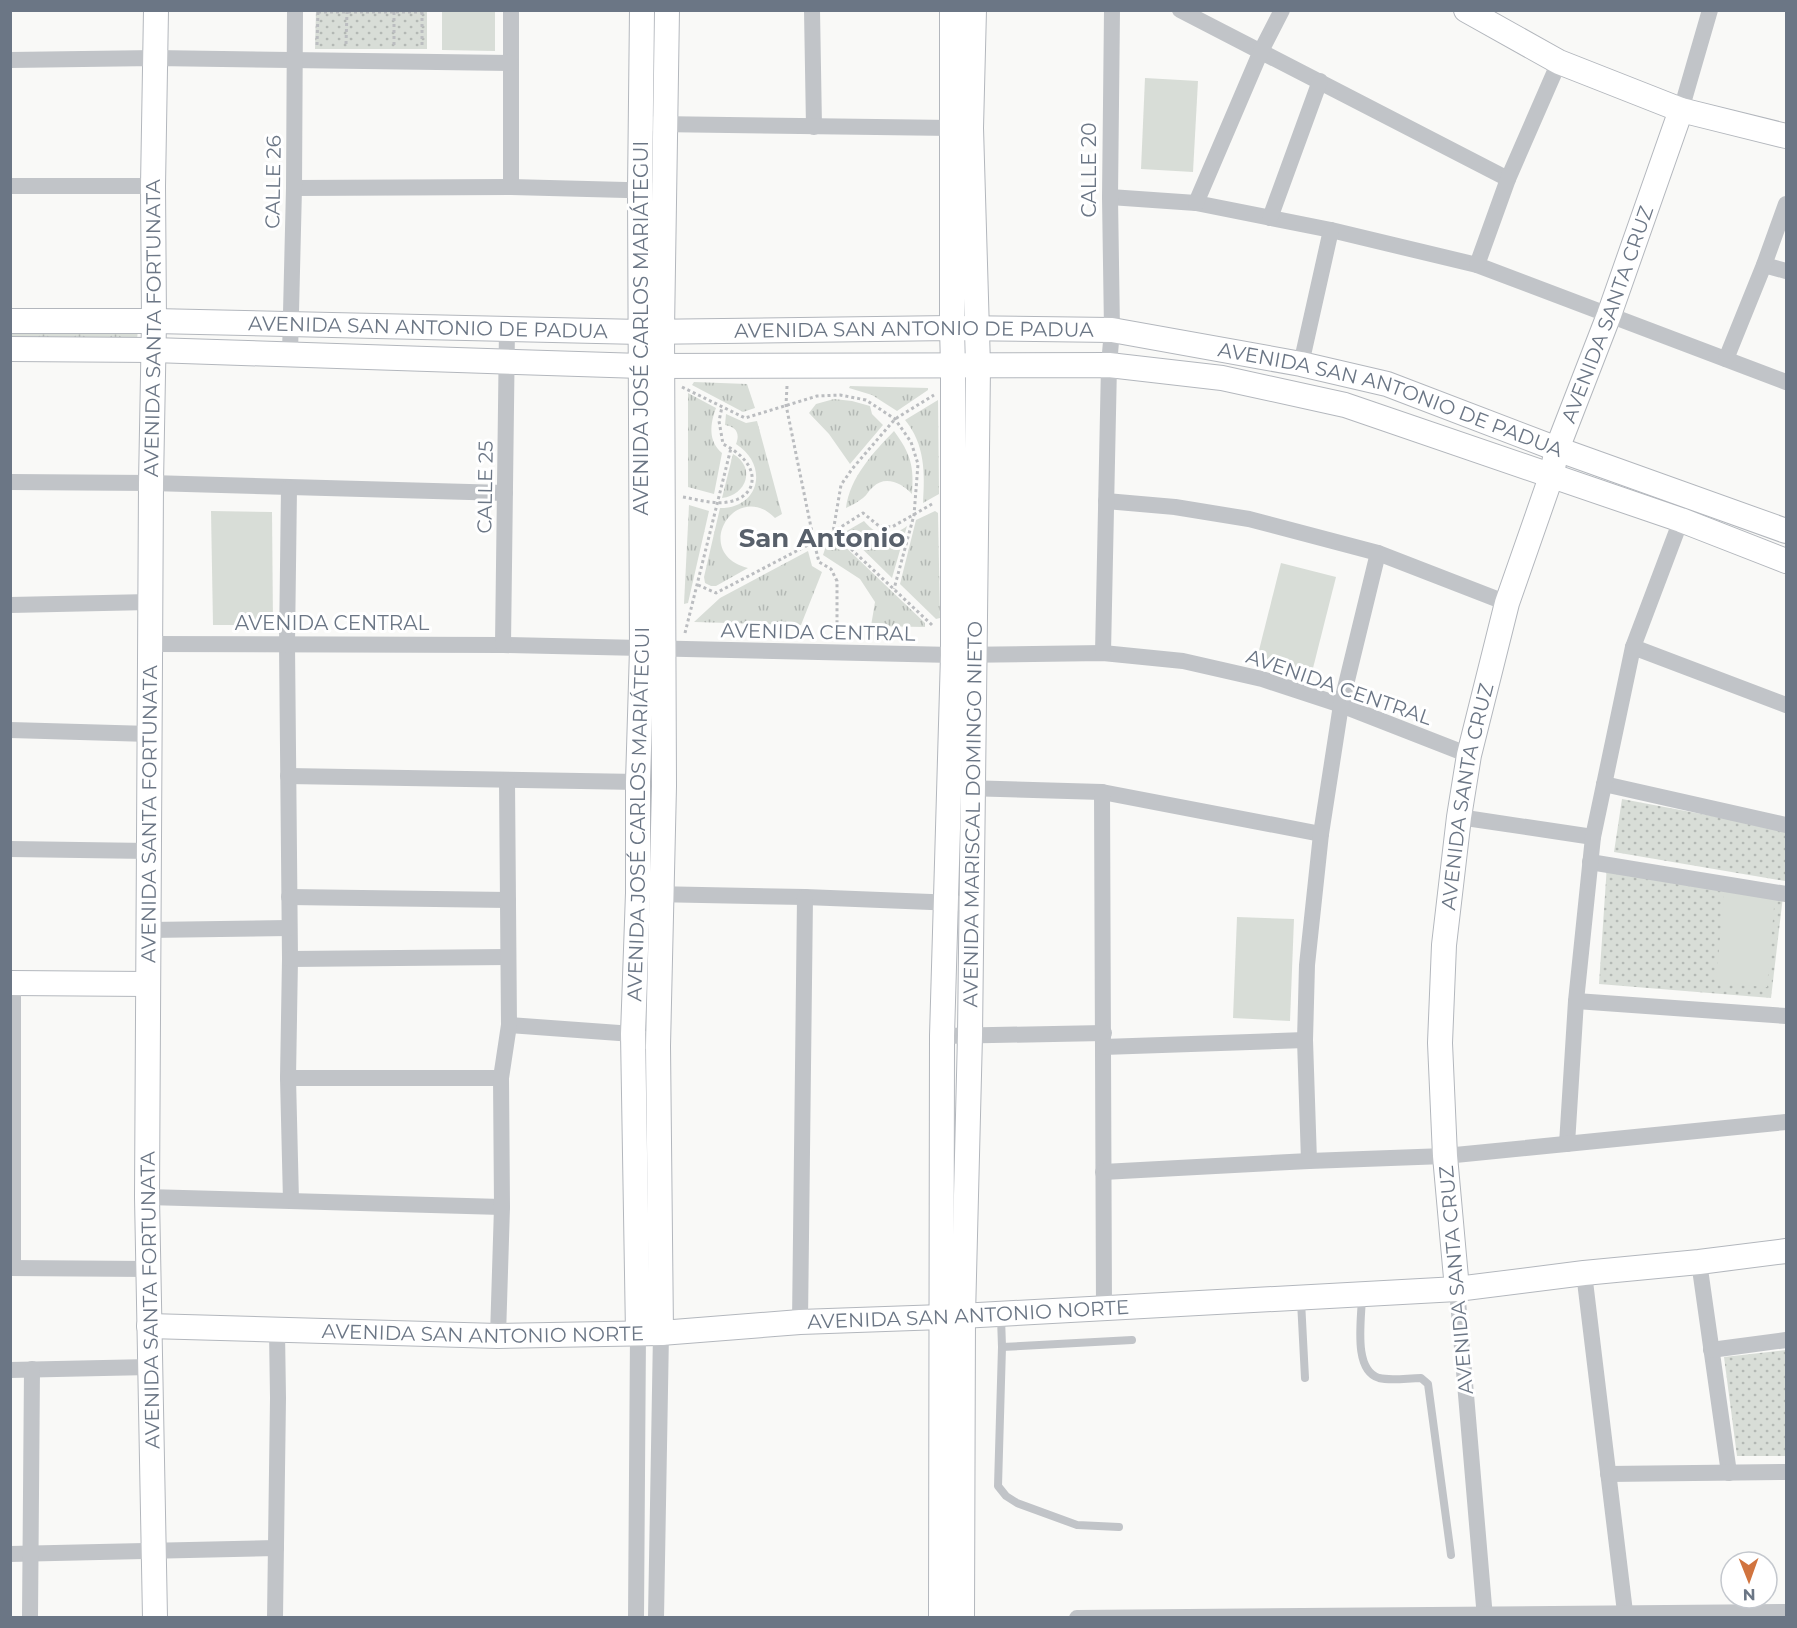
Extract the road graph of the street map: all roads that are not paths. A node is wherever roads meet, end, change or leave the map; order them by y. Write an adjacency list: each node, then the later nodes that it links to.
1 (156, 10): 15 (street, AVENIDA SANTA FORTUNATA)
2 (295, 10): 17 (street, CALLE 26)
3 (511, 10): 19 (street)
4 (642, 10): 22 (street, AVENIDA JOSÉ CARLOS MARIÁTEGUI)
5 (667, 10): 23 (street, AVENIDA JOSÉ CARLOS MARIÁTEGUI)
6 (812, 10): 24 (street)
7 (952, 10): 25 (street, AVENIDA MARISCAL DOMINGO NIETO)
8 (974, 10): 47 (street, AVENIDA MARISCAL DOMINGO NIETO)
9 (1112, 10): 33 (street, CALLE 20)
10 (1180, 10): 14 (street)
11 (1282, 10): 14 (street)
12 (1466, 10): 18 (street)
13 (1710, 10): 21 (street, AVENIDA SANTA CRUZ)
14 (1261, 51): 20 (street); 34 (street)
15 (155, 58): 16 (street); 17 (street); 29 (street, AVENIDA SANTA FORTUNATA)
16 (10, 60)
17 (294, 60): 19 (street); 31 (street, CALLE 26)
18 (1559, 62): 21 (street); 27 (street)
19 (511, 63): 30 (street)
20 (1320, 81): 27 (street); 36 (street)
21 (1681, 110): 26 (street); 41 (street, AVENIDA SANTA CRUZ)
22 (641, 124): 23 (street); 32 (street, AVENIDA JOSÉ CARLOS MARIÁTEGUI)
23 (665, 124): 24 (street); 32 (street, AVENIDA JOSÉ CARLOS MARIÁTEGUI)
24 (814, 127): 25 (street)
25 (952, 128): 46 (street, AVENIDA MARISCAL DOMINGO NIETO)
26 (1786, 136)
27 (1508, 178): 38 (street)
28 (10, 186): 29 (street)
29 (153, 186): 43 (street, AVENIDA SANTA FORTUNATA)
30 (511, 187): 31 (street); 32 (street)
31 (294, 188): 44 (street, CALLE 26)
32 (652, 191): 49 (street, AVENIDA JOSÉ CARLOS MARIÁTEGUI)
33 (1110, 197): 34 (street); 48 (street, CALLE 20)
34 (1196, 203): 36 (street)
35 (1786, 204): 39 (street)
36 (1270, 218): 37 (street)
37 (1331, 230): 38 (street); 55 (street)
38 (1477, 265): 41 (street)
39 (1764, 265): 40 (street); 53 (street)
40 (1786, 271)
41 (1609, 315): 53 (street); 61 (street, AVENIDA SANTA CRUZ)
42 (10, 321): 43 (street, AVENIDA SAN ANTONIO DE PADUA)
43 (154, 321): 44 (street, AVENIDA SAN ANTONIO DE PADUA); 51 (street, AVENIDA SANTA FORTUNATA)
44 (291, 324): 45 (street, AVENIDA SAN ANTONIO DE PADUA); 52 (street, CALLE 26)
45 (507, 328): 49 (street, AVENIDA SAN ANTONIO DE PADUA); 54 (street, CALLE 25)
46 (952, 328): 47 (street, AVENIDA SAN ANTONIO DE PADUA); 49 (street, AVENIDA SAN ANTONIO DE PADUA); 58 (street, AVENIDA MARISCAL DOMINGO NIETO)
47 (977, 328): 48 (street, AVENIDA SAN ANTONIO DE PADUA); 59 (street, AVENIDA MARISCAL DOMINGO NIETO)
48 (1112, 330): 55 (street, AVENIDA SAN ANTONIO DE PADUA); 57 (street, CALLE 20)
49 (651, 331): 56 (street, AVENIDA JOSÉ CARLOS MARIÁTEGUI)
50 (10, 350): 51 (street, AVENIDA SAN ANTONIO DE PADUA)
51 (153, 350): 52 (street, AVENIDA SAN ANTONIO DE PADUA); 64 (street, AVENIDA SANTA FORTUNATA)
52 (290, 354): 54 (street, AVENIDA SAN ANTONIO DE PADUA)
53 (1726, 359): 60 (street)
54 (508, 360): 56 (street, AVENIDA SAN ANTONIO DE PADUA); 66 (street, CALLE 25)
55 (1301, 364): 61 (street, AVENIDA SAN ANTONIO DE PADUA)
56 (652, 365): 58 (street, AVENIDA SAN ANTONIO DE PADUA); 79 (street, AVENIDA JOSÉ CARLOS MARIÁTEGUI)
57 (1109, 365): 59 (street, AVENIDA SAN ANTONIO DE PADUA); 62 (street, AVENIDA SAN ANTONIO DE PADUA); 67 (street, CALLE 20)
58 (953, 366): 59 (street, AVENIDA SAN ANTONIO DE PADUA); 81 (street, AVENIDA MARISCAL DOMINGO NIETO)
59 (978, 366): 81 (street, AVENIDA MARISCAL DOMINGO NIETO)
60 (1786, 382)
61 (1557, 448): 62 (street, AVENIDA SANTA CRUZ); 69 (street, AVENIDA SAN ANTONIO DE PADUA)
62 (1551, 477): 68 (street, AVENIDA SAN ANTONIO DE PADUA); 73 (street, AVENIDA SANTA CRUZ)
63 (10, 482): 64 (street)
64 (151, 483): 65 (street); 72 (street, AVENIDA SANTA FORTUNATA)
65 (289, 488): 66 (street); 76 (street)
66 (505, 493): 77 (street, CALLE 25)
67 (1106, 501): 70 (street); 80 (street, CALLE 20)
68 (1681, 520): 71 (street, AVENIDA SAN ANTONIO DE PADUA); 78 (street)
69 (1786, 531)
70 (1378, 553): 73 (street); 82 (street)
71 (1786, 561)
72 (150, 602): 74 (street); 75 (street, AVENIDA SANTA FORTUNATA)
73 (1507, 603): 86 (street, AVENIDA SANTA CRUZ)
74 (10, 605)
75 (150, 644): 76 (street, AVENIDA CENTRAL); 85 (street, AVENIDA SANTA FORTUNATA)
76 (287, 644): 77 (street, AVENIDA CENTRAL); 87 (street)
77 (503, 645): 79 (street, AVENIDA CENTRAL)
78 (1633, 647): 83 (street); 90 (street)
79 (652, 650): 81 (street, AVENIDA CENTRAL); 89 (street, AVENIDA JOSÉ CARLOS MARIÁTEGUI); 105 (street, AVENIDA JOSÉ CARLOS MARIÁTEGUI)
80 (1103, 652): 81 (street, AVENIDA CENTRAL); 82 (street, AVENIDA CENTRAL)
81 (964, 655): 91 (street, AVENIDA MARISCAL DOMINGO NIETO); 92 (street, AVENIDA MARISCAL DOMINGO NIETO)
82 (1341, 705): 86 (street, AVENIDA CENTRAL); 96 (street)
83 (1786, 705)
84 (10, 730): 85 (street)
85 (150, 734): 101 (street, AVENIDA SANTA FORTUNATA)
86 (1469, 755): 94 (street, AVENIDA SANTA CRUZ)
87 (288, 776): 88 (street); 106 (street)
88 (507, 781): 89 (street); 108 (street)
89 (638, 782): 103 (street, AVENIDA JOSÉ CARLOS MARIÁTEGUI)
90 (1604, 784): 95 (street); 97 (street)
91 (948, 788): 92 (street); 98 (street, AVENIDA MARISCAL DOMINGO NIETO)
92 (973, 788): 93 (street); 99 (street, AVENIDA MARISCAL DOMINGO NIETO)
93 (1102, 792): 96 (street); 123 (street)
94 (1458, 817): 97 (street); 130 (street, AVENIDA SANTA CRUZ)
95 (1786, 825)
96 (1321, 834): 124 (street)
97 (1593, 837): 102 (street)
98 (947, 846): 99 (street); 109 (street, AVENIDA MARISCAL DOMINGO NIETO)
99 (973, 848): 110 (street, AVENIDA MARISCAL DOMINGO NIETO)
100 (10, 849): 101 (street)
101 (149, 850): 112 (street, AVENIDA SANTA FORTUNATA)
102 (1590, 862): 104 (street); 117 (street)
103 (638, 893): 105 (street); 120 (street, AVENIDA JOSÉ CARLOS MARIÁTEGUI)
104 (1786, 894)
105 (663, 895): 107 (street); 125 (street, AVENIDA JOSÉ CARLOS MARIÁTEGUI)
106 (289, 897): 108 (street); 111 (street)
107 (805, 897): 109 (street); 147 (street)
108 (508, 900): 113 (street)
109 (946, 902): 110 (street); 122 (street, AVENIDA MARISCAL DOMINGO NIETO)
110 (972, 903): 121 (street, AVENIDA MARISCAL DOMINGO NIETO)
111 (289, 928): 112 (street); 114 (street)
112 (149, 930): 116 (street, AVENIDA SANTA FORTUNATA)
113 (508, 957): 114 (street); 119 (street)
114 (290, 959): 126 (street)
115 (12, 983): 116 (street); 138 (street)
116 (148, 984): 133 (street, AVENIDA SANTA FORTUNATA)
117 (1576, 1000): 118 (street); 129 (street)
118 (1786, 1016)
119 (509, 1025): 120 (street); 127 (street)
120 (633, 1034): 125 (street); 150 (street, AVENIDA JOSÉ CARLOS MARIÁTEGUI)
121 (970, 1035): 122 (street); 123 (street); 146 (street, AVENIDA MARISCAL DOMINGO NIETO)
122 (942, 1036): 146 (street, AVENIDA MARISCAL DOMINGO NIETO)
123 (1103, 1040): 124 (street); 132 (street)
124 (1305, 1040): 131 (street)
125 (658, 1046): 150 (street, AVENIDA JOSÉ CARLOS MARIÁTEGUI)
126 (288, 1078): 127 (street); 134 (street)
127 (501, 1078): 135 (street)
128 (1786, 1122): 129 (street)
129 (1567, 1144): 130 (street)
130 (1445, 1156): 131 (street); 141 (street, AVENIDA SANTA CRUZ)
131 (1309, 1161): 132 (street)
132 (1103, 1172): 144 (street)
133 (147, 1197): 134 (street); 139 (street, AVENIDA SANTA FORTUNATA)
134 (291, 1201): 135 (street)
135 (502, 1207): 151 (street)
136 (1786, 1251): 137 (street, AVENIDA SAN ANTONIO NORTE)
137 (1699, 1262): 140 (street, AVENIDA SAN ANTONIO NORTE); 155 (street)
138 (11, 1268): 139 (street)
139 (148, 1269): 148 (street, AVENIDA SANTA FORTUNATA)
140 (1584, 1273): 141 (street, AVENIDA SAN ANTONIO NORTE); 162 (street)
141 (1457, 1289): 142 (street, AVENIDA SAN ANTONIO NORTE); 171 (street, AVENIDA SANTA CRUZ)
142 (1362, 1295): 143 (street, AVENIDA SAN ANTONIO NORTE); 168 (lane)
143 (1301, 1299): 144 (street, AVENIDA SAN ANTONIO NORTE); 159 (lane)
144 (1104, 1309): 145 (street, AVENIDA SAN ANTONIO NORTE)
145 (1001, 1314): 146 (street, AVENIDA SAN ANTONIO NORTE); 154 (lane)
146 (952, 1316): 147 (street, AVENIDA SAN ANTONIO NORTE); 177 (street, AVENIDA MARISCAL DOMINGO NIETO); 178 (street, AVENIDA MARISCAL DOMINGO NIETO)
147 (800, 1322): 150 (street, AVENIDA SAN ANTONIO NORTE)
148 (148, 1326): 149 (street, AVENIDA SAN ANTONIO NORTE); 156 (street, AVENIDA SANTA FORTUNATA)
149 (277, 1330): 151 (street, AVENIDA SAN ANTONIO NORTE); 164 (street)
150 (649, 1333): 151 (street, AVENIDA SAN ANTONIO NORTE); 175 (street, AVENIDA JOSÉ CARLOS MARIÁTEGUI); 176 (street, AVENIDA JOSÉ CARLOS MARIÁTEGUI)
151 (498, 1336)
152 (1132, 1340): 154 (lane)
153 (1786, 1340): 155 (street)
154 (1002, 1347): 163 (lane)
155 (1711, 1350): 161 (street)
156 (150, 1367): 157 (street); 165 (street, AVENIDA SANTA FORTUNATA)
157 (32, 1369): 158 (street); 167 (street)
158 (10, 1370)
159 (1305, 1378)
160 (1786, 1472): 161 (street)
161 (1729, 1473): 162 (street)
162 (1608, 1474): 169 (street)
163 (1119, 1527)
164 (276, 1548): 165 (street); 174 (street)
165 (154, 1549): 167 (street); 173 (street, AVENIDA SANTA FORTUNATA)
166 (10, 1554): 167 (street)
167 (30, 1554): 172 (street)
168 (1451, 1555)
169 (1625, 1612): 170 (street); 171 (street)
170 (1786, 1612)
171 (1484, 1616): 179 (street)
172 (30, 1617)
173 (155, 1617)
174 (275, 1617)
175 (636, 1617)
176 (656, 1617)
177 (941, 1617)
178 (963, 1617)
179 (1077, 1617)

